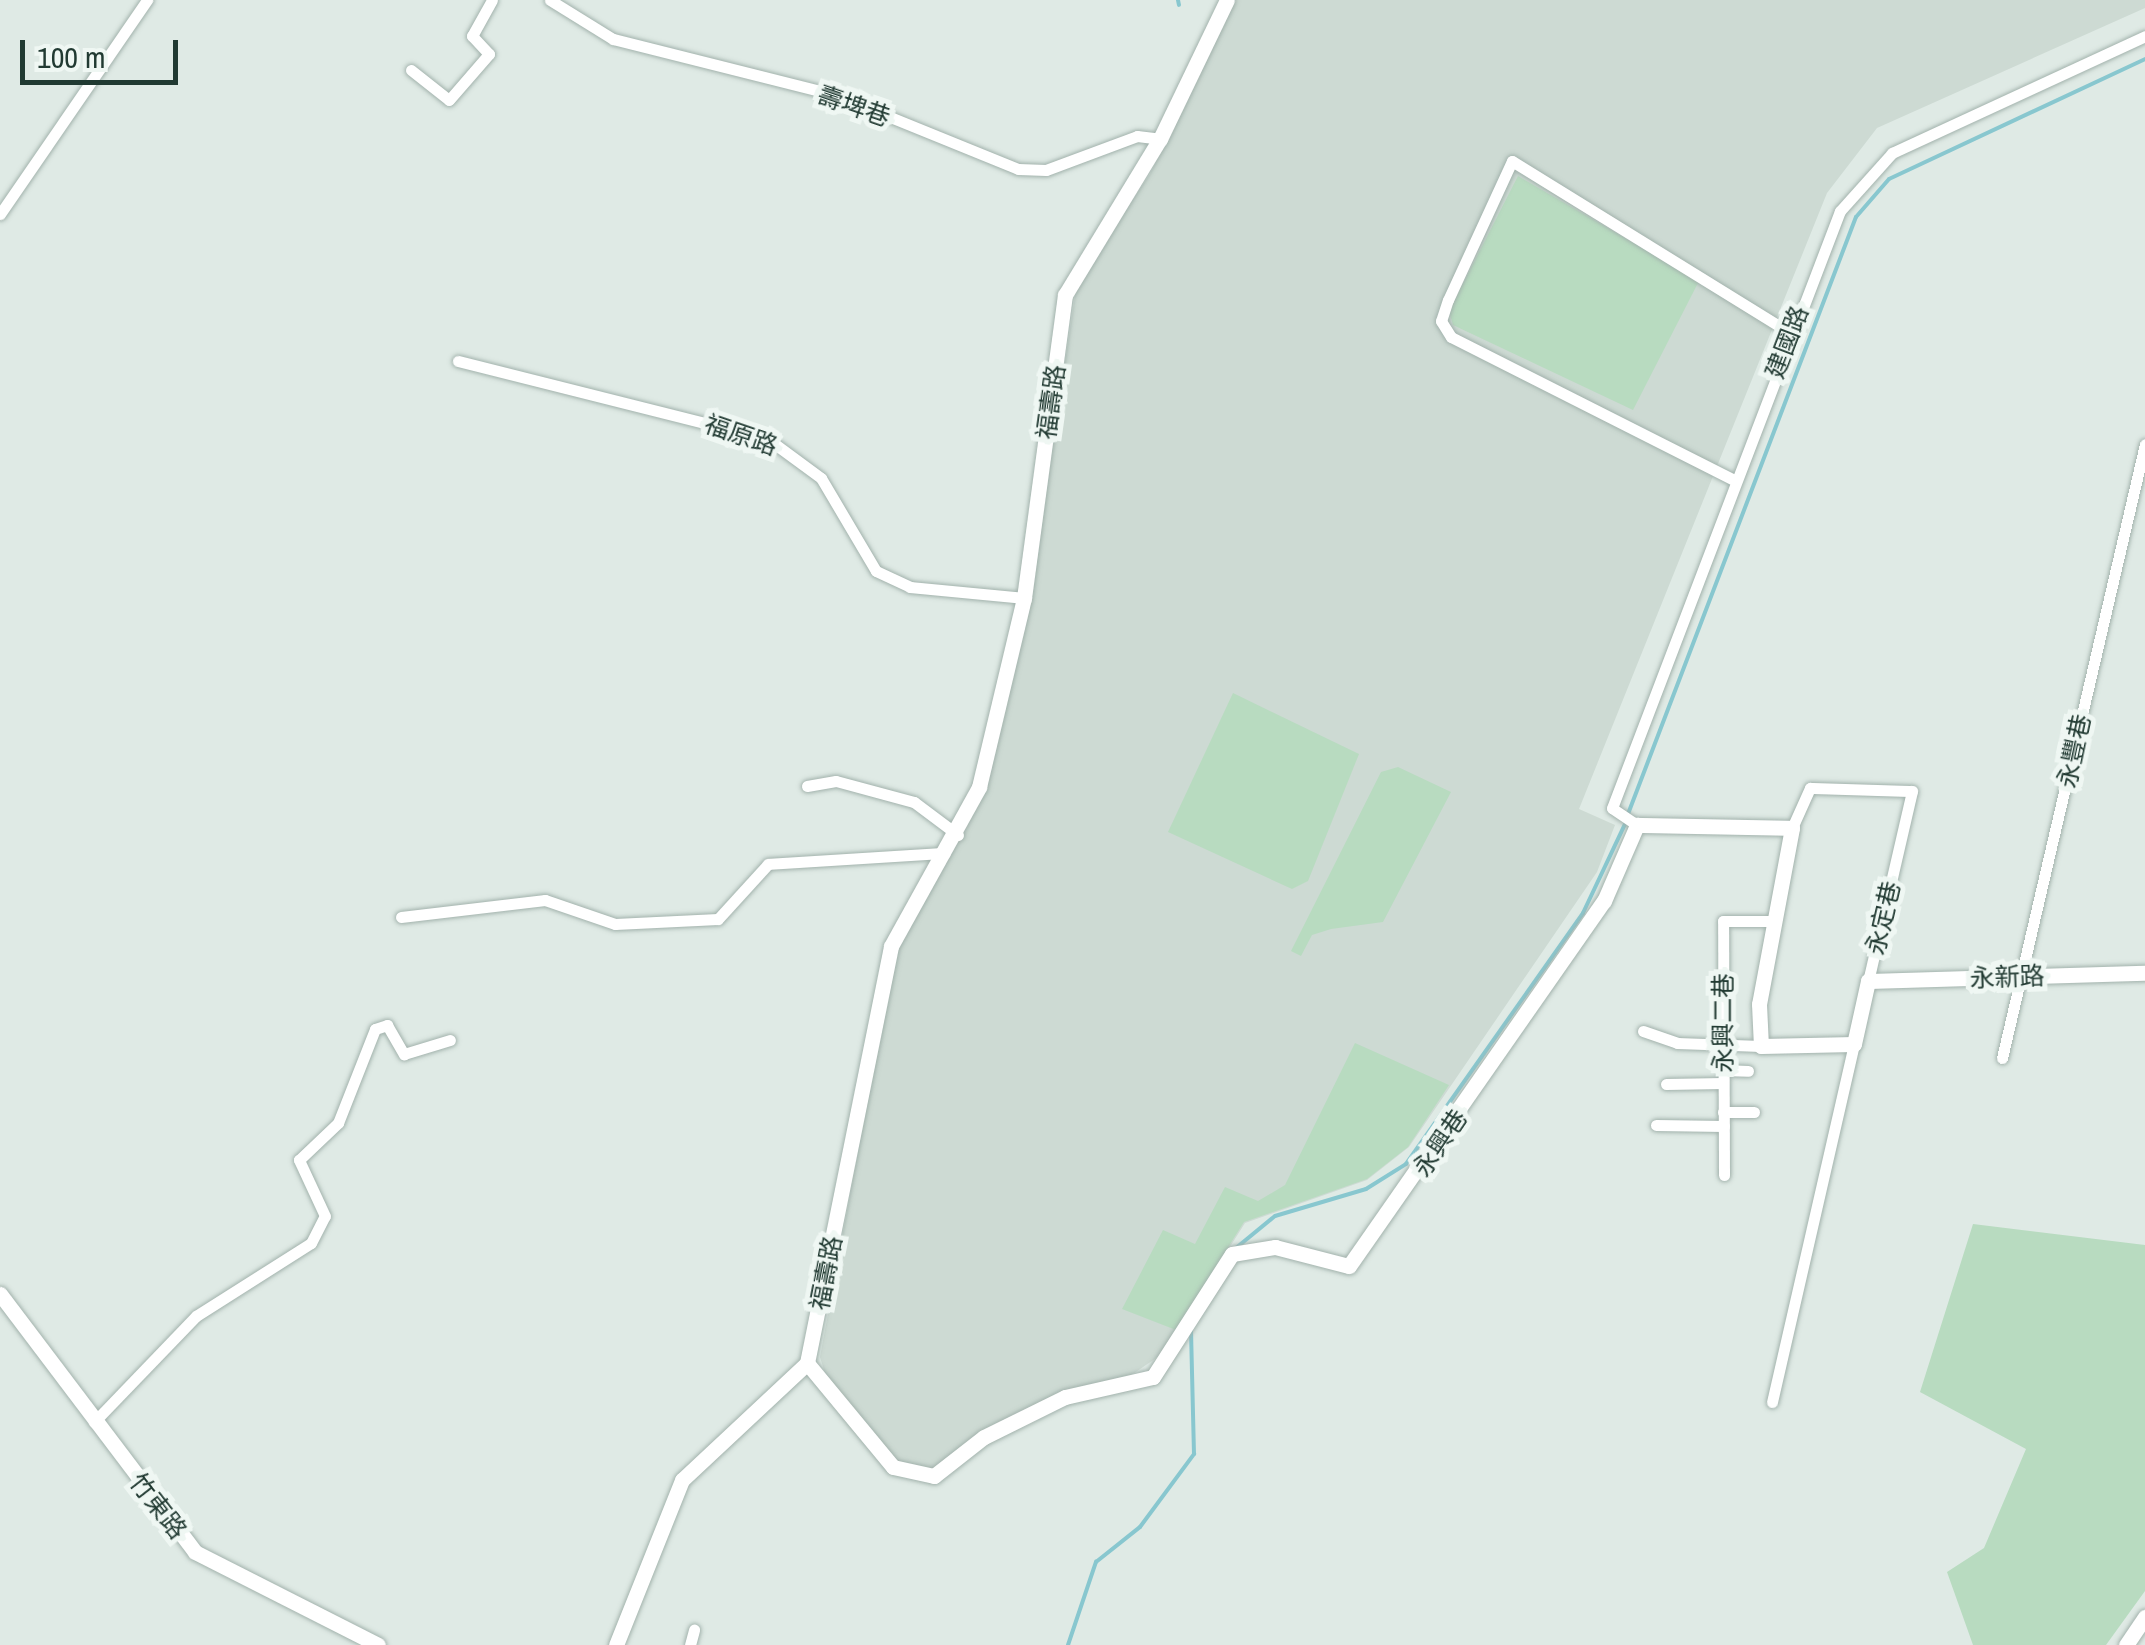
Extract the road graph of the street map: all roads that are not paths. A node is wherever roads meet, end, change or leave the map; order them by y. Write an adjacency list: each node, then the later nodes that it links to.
1 (147, 0): 8 (street)
2 (492, 0): 6 (street)
3 (550, 0): 7 (street, 壽埤巷)
4 (1226, 0): 7 (street, 福壽路)
5 (2145, 36): 9 (street, 建國路)
6 (411, 70)
7 (1160, 139): 13 (street, 福壽路)
8 (0, 214)
9 (1790, 333): 12 (street, 建國路); 12 (street)
10 (458, 360): 13 (street, 福原路)
11 (2145, 444): 22 (street, 永豐巷)
12 (1736, 481): 15 (street, 建國路)
13 (1024, 598): 17 (street, 福壽路)
14 (807, 786): 17 (street)
15 (1629, 824): 16 (street); 38 (street, 永興巷)
16 (1792, 828): 20 (street); 23 (street, 永定巷)
17 (958, 835): 18 (street, 福壽路)
18 (947, 853): 19 (street); 38 (street, 福壽路)
19 (401, 917)
20 (1772, 921): 27 (street, 永興二巷); 28 (street)
21 (2145, 973): 22 (street, 永新路)
22 (2019, 977): 23 (street, 永新路); 29 (street, 永豐巷)
23 (1868, 982): 26 (street, 永定巷)
24 (1644, 1031): 27 (street)
25 (450, 1040): 40 (street)
26 (1854, 1044): 28 (street); 39 (street)
27 (1723, 1046): 28 (street); 31 (street, 永興二巷)
28 (1761, 1046)
29 (2002, 1058)
30 (1748, 1070): 31 (street)
31 (1723, 1076): 32 (street); 34 (street, 永興二巷)
32 (1666, 1084)
33 (1754, 1112): 34 (street)
34 (1724, 1119): 35 (street); 36 (street, 永興二巷)
35 (1656, 1124)
36 (1724, 1175)
37 (0, 1294): 40 (street, 竹東路)
38 (807, 1363): 44 (street)
39 (1772, 1402)
40 (94, 1422): 43 (street, 竹東路)
41 (2145, 1617): 46 (street)
42 (694, 1630): 45 (street)
43 (378, 1645)
44 (616, 1645)
45 (690, 1645)
46 (2126, 1645)

